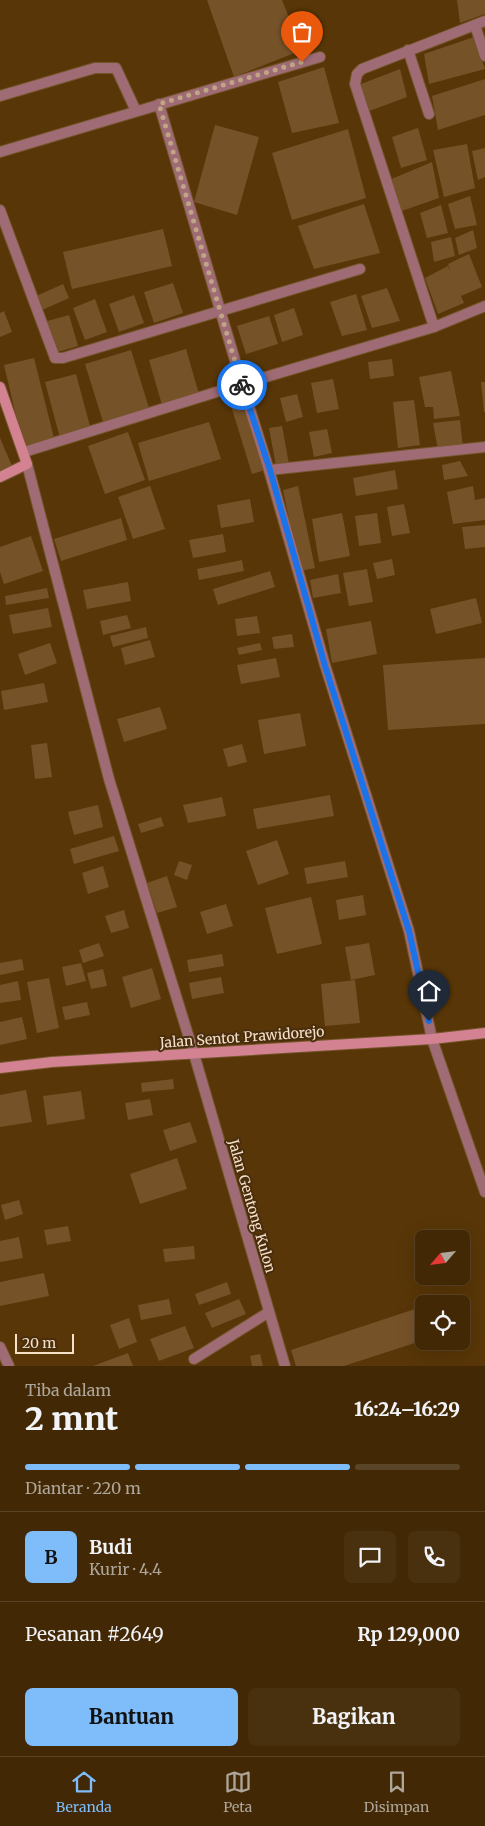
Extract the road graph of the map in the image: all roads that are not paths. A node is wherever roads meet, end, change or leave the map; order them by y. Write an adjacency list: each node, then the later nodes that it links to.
1 (480, 23): 2 (street); 3 (street)
2 (408, 50): 8 (street); 14 (street)
3 (485, 56)
4 (320, 57): 6 (street)
5 (0, 96): 7 (street)
6 (159, 104): 7 (street); 13 (street)
7 (136, 111): 9 (street)
8 (429, 114)
9 (0, 152)
10 (0, 210): 13 (street)
11 (360, 269): 13 (street)
12 (485, 306): 14 (street)
13 (220, 309): 15 (street)
14 (434, 327): 15 (street)
15 (242, 384): 18 (street); 20 (street)
16 (0, 387): 18 (main road)
17 (485, 446): 20 (street)
18 (24, 452): 19 (main road)
19 (27, 464): 21 (main road); 24 (street, Jalan Gentong Kulon)
20 (270, 470): 23 (street)
21 (0, 477)
22 (485, 1034): 23 (main road, Jalan Sentot Prawidorejo)
23 (432, 1039): 24 (main road, Jalan Sentot Prawidorejo); 26 (street)
24 (194, 1054): 25 (main road, Jalan Sentot Prawidorejo); 27 (street, Jalan Gentong Kulon)
25 (0, 1068)
26 (485, 1192)
27 (269, 1312): 29 (street); 31 (street, Jalan Gentong Kulon)
28 (0, 1348): 30 (street)
29 (194, 1359)
30 (9, 1366)
31 (285, 1366)

